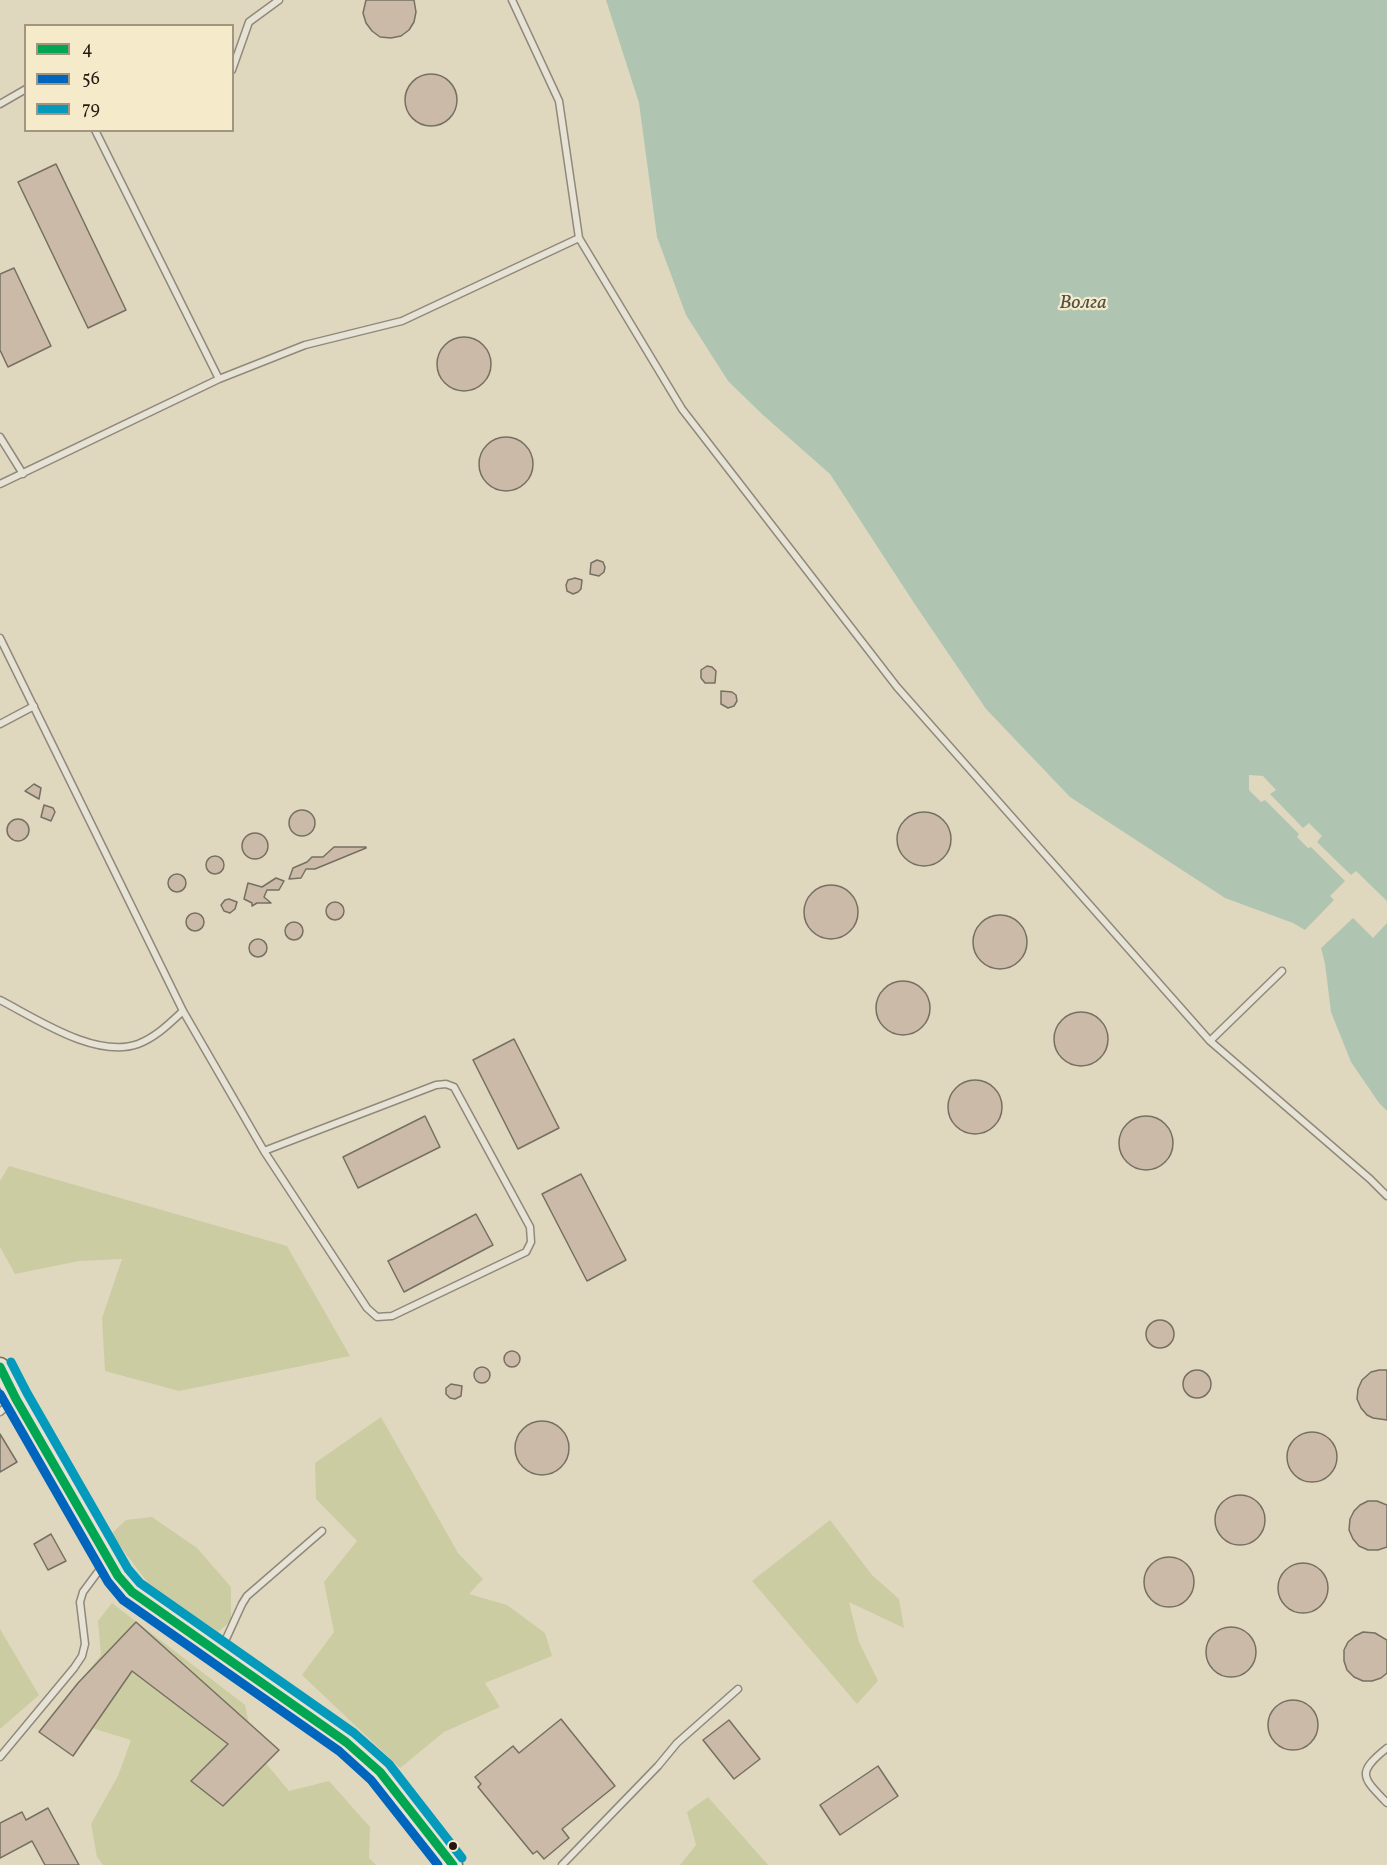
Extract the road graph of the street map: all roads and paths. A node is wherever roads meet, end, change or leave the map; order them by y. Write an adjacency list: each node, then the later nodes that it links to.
1 (279, 0): 3 (lane)
2 (512, 0): 7 (lane)
3 (234, 64)
4 (24, 90): 5 (lane)
5 (0, 104)
6 (96, 132): 8 (lane)
7 (579, 238): 8 (lane); 18 (lane)
8 (219, 378): 10 (lane)
9 (0, 437): 10 (lane)
10 (23, 474): 11 (lane)
11 (0, 484)
12 (0, 638): 13 (lane)
13 (34, 706): 14 (lane); 17 (lane)
14 (0, 724)
15 (1282, 972): 18 (lane)
16 (0, 1000): 17 (lane)
17 (183, 1011): 19 (lane)
18 (1210, 1041): 20 (lane)
19 (264, 1151): 19 (lane)
20 (1387, 1196)
21 (0, 1367): 22 (street)
22 (16, 1399): 23 (lane); 25 (street)
23 (0, 1412)
24 (322, 1531): 26 (lane)
25 (107, 1560): 26 (street); 29 (lane)
26 (219, 1653): 31 (street)
27 (738, 1689): 32 (lane)
28 (1387, 1748): 30 (lane)
29 (0, 1757)
30 (1387, 1803)
31 (453, 1865)
32 (561, 1865)

